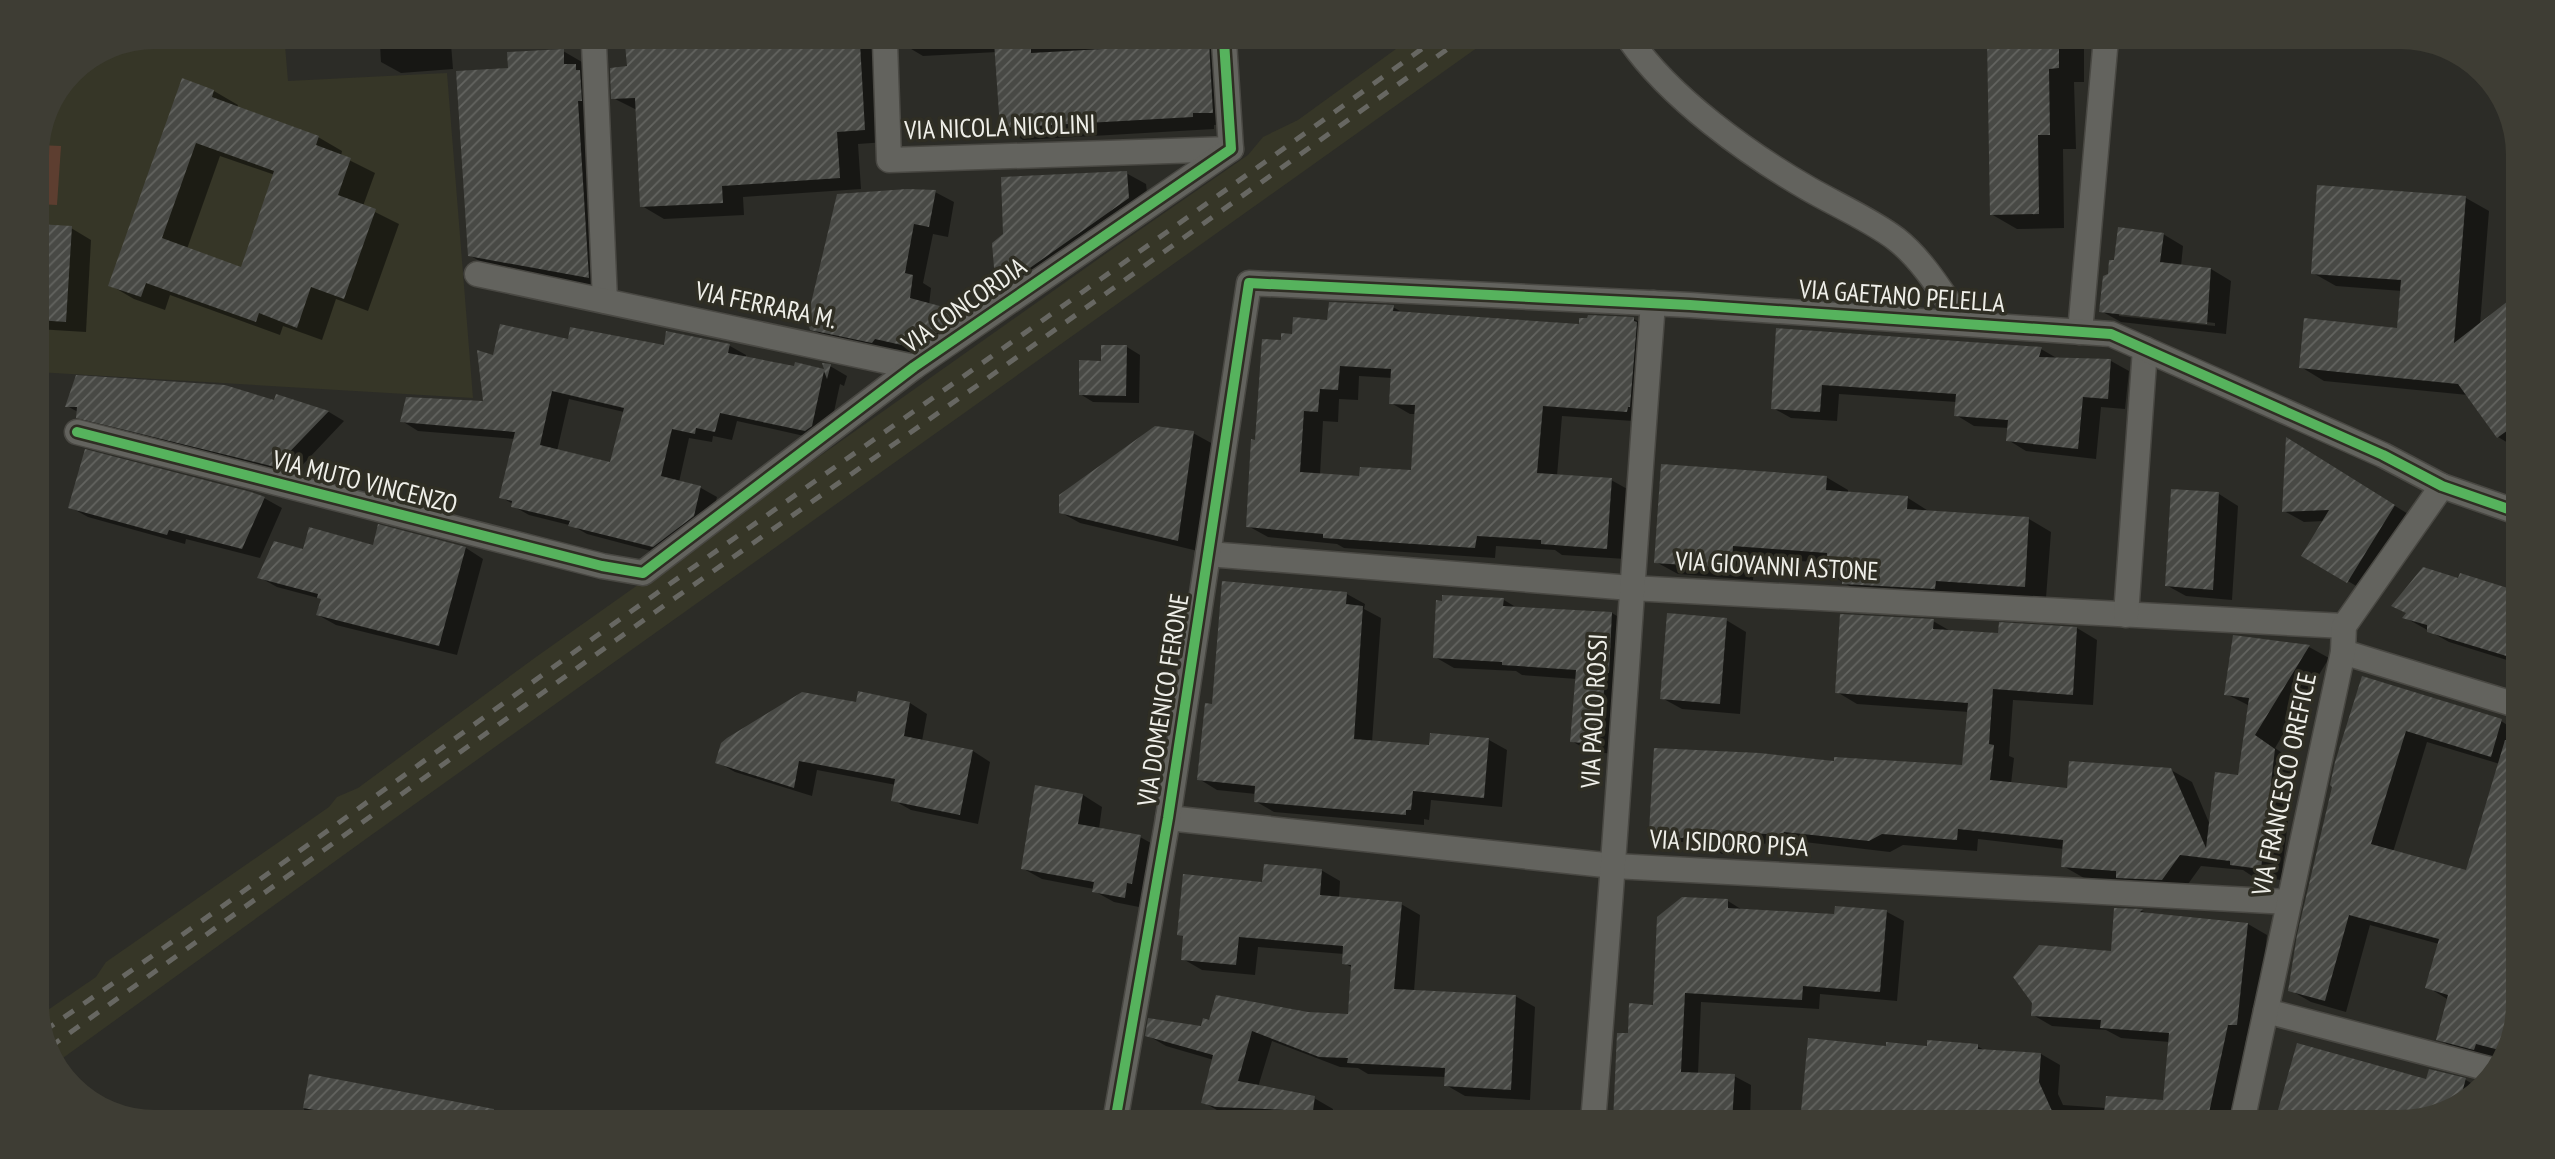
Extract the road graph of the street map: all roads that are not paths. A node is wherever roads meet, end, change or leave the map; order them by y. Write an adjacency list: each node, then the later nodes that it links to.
1 (594, 49): 9 (street)
2 (885, 49): 6 (street, VIA NICOLA NICOLINI)
3 (1225, 49): 6 (street)
4 (1638, 49): 11 (street)
5 (2105, 49): 12 (street)
6 (1231, 149): 14 (street, VIA CONCORDIA)
7 (477, 275): 9 (street, VIA FERRARA M.)
8 (1249, 283): 10 (street, VIA GAETANO PELELLA); 18 (street, VIA DOMENICO FERONE)
9 (605, 301): 14 (street, VIA FERRARA M.)
10 (1653, 303): 11 (street, VIA GAETANO PELELLA); 20 (street, VIA PAOLO ROSSI)
11 (1962, 322): 12 (street, VIA GAETANO PELELLA)
12 (2080, 332): 13 (street, VIA GAETANO PELELLA)
13 (2145, 349): 16 (street, VIA GAETANO PELELLA); 21 (street)
14 (914, 367): 19 (street, VIA CONCORDIA)
15 (77, 432): 19 (street, VIA MUTO VINCENZO)
16 (2442, 486): 17 (street, VIA GAETANO PELELLA); 22 (street)
17 (2506, 509)
18 (1208, 554): 20 (street, VIA GIOVANNI ASTONE); 25 (street, VIA DOMENICO FERONE)
19 (643, 573)
20 (1631, 588): 21 (street, VIA GIOVANNI ASTONE); 26 (street, VIA PAOLO ROSSI)
21 (2126, 615): 22 (street, VIA GIOVANNI ASTONE)
22 (2344, 626): 23 (street, VIA FRANCESCO OREFICE)
23 (2343, 652): 24 (street); 27 (street, VIA FRANCESCO OREFICE)
24 (2506, 702)
25 (1168, 818): 26 (street, VIA ISIDORO PISA); 30 (street, VIA DOMENICO FERONE)
26 (1614, 866): 27 (street, VIA ISIDORO PISA); 31 (street, VIA PAOLO ROSSI)
27 (2289, 902): 28 (street, VIA FRANCESCO OREFICE)
28 (2266, 1011): 29 (street); 32 (street, VIA FRANCESCO OREFICE)
29 (2484, 1068)
30 (1117, 1110)
31 (1594, 1110)
32 (2245, 1110)

